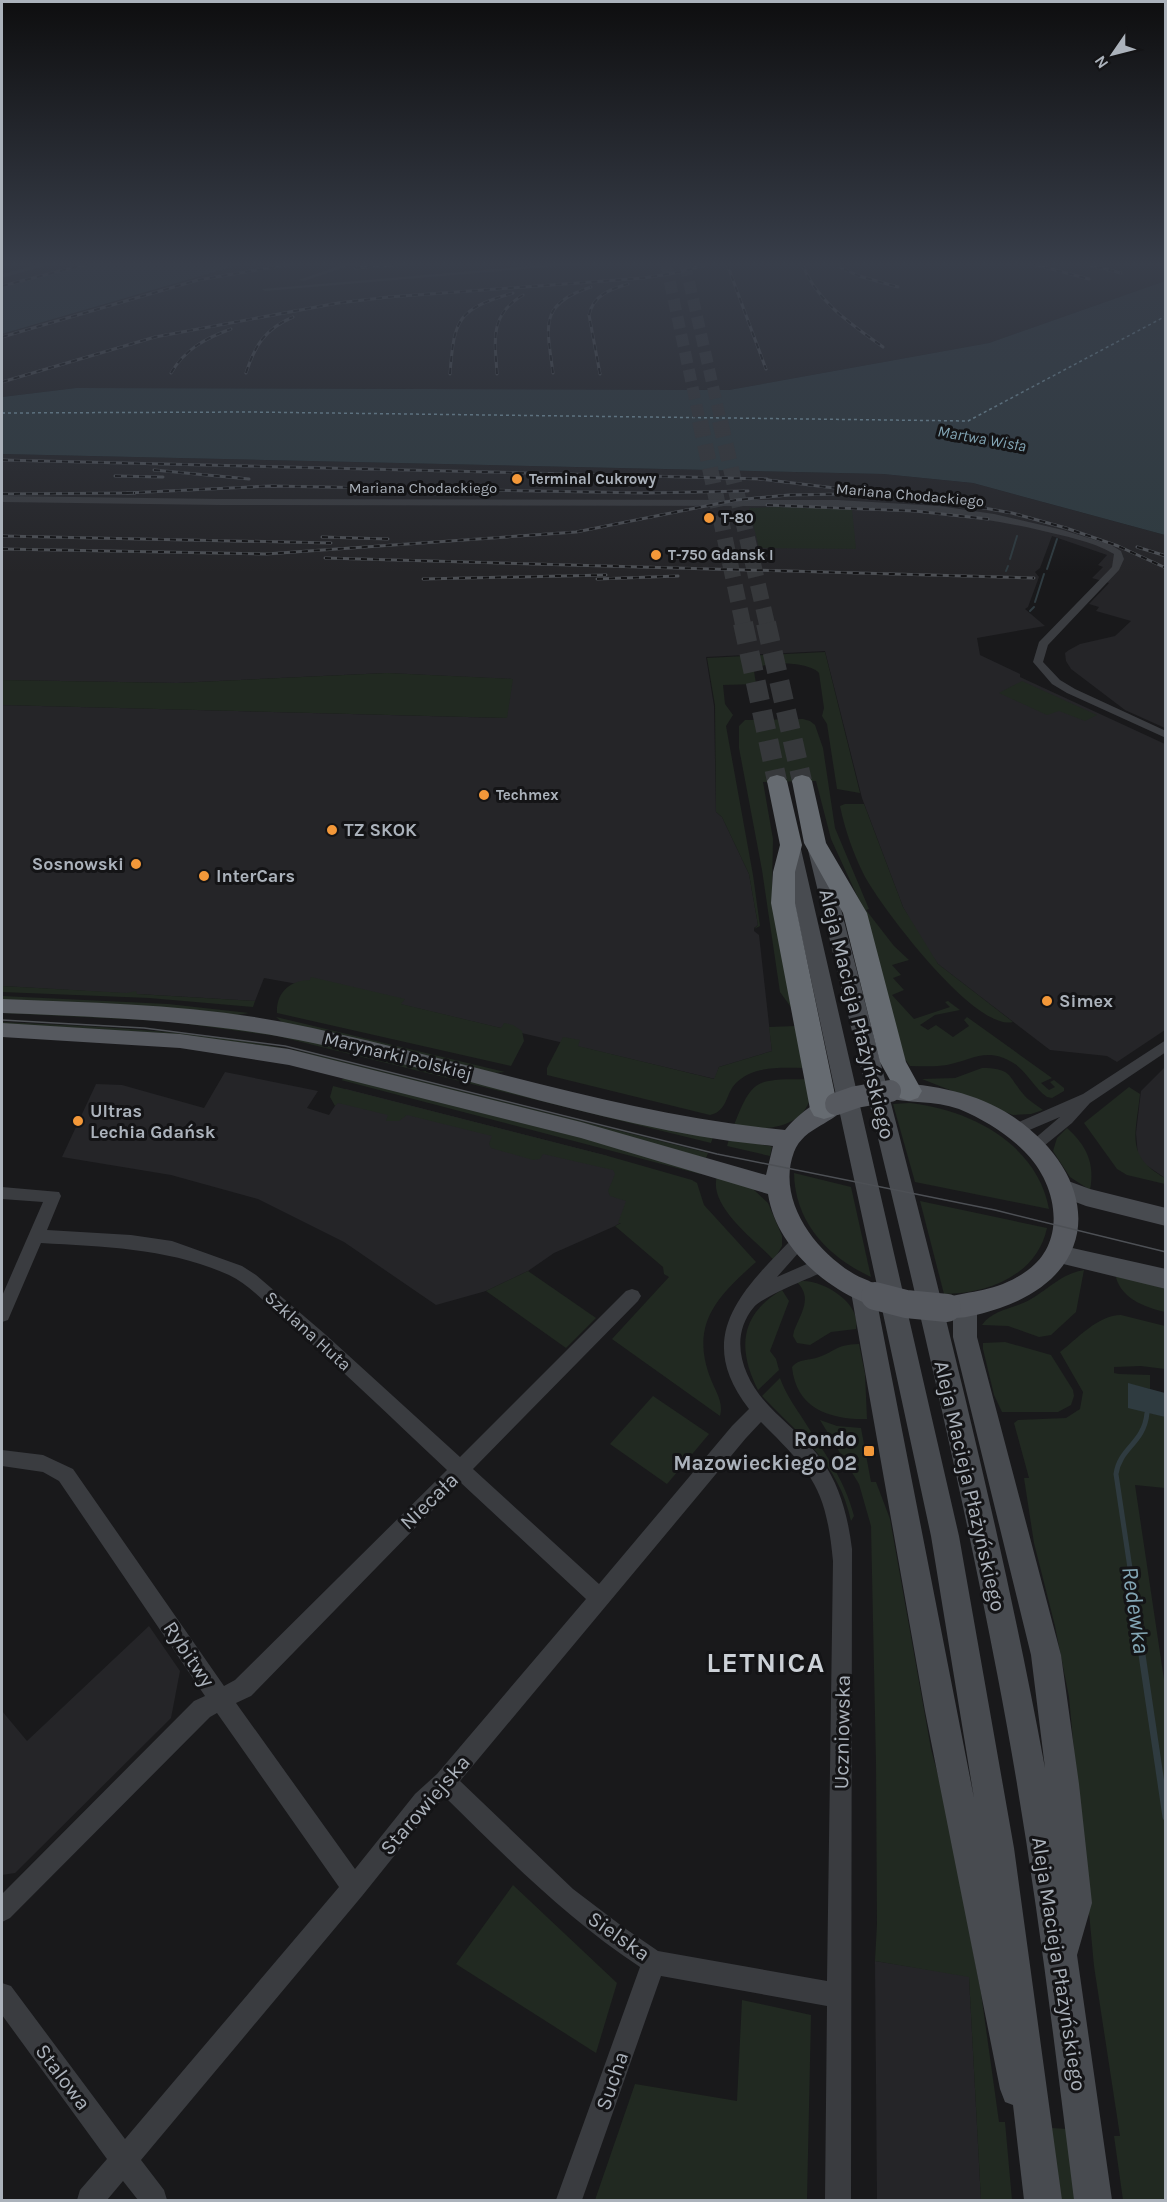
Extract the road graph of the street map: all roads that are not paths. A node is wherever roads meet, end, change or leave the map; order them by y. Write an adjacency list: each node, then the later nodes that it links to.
1 (2, 499): 2 (street, Mariana Chodackiego)
2 (1166, 735)
3 (777, 781): 5 (highway, Aleja Macieja Płażyńskiego)
4 (802, 781): 5 (highway, Aleja Macieja Płażyńskiego)
5 (803, 844): 9 (highway); 11 (highway); 37 (main road, Aleja Macieja Płażyńskiego); 42 (main road, Aleja Macieja Płażyńskiego)
6 (2, 1006): 13 (main road, Marynarki Polskiej)
7 (2, 1030): 16 (main road, Marynarki Polskiej)
8 (1166, 1045): 10 (street)
9 (899, 1091): 11 (main road, bridge); 12 (main road)
10 (1088, 1098): 12 (street); 14 (street)
11 (830, 1106): 13 (main road)
12 (1015, 1130): 14 (main road)
13 (790, 1138): 16 (main road)
14 (1034, 1146): 15 (main road)
15 (1060, 1187): 18 (main road); 21 (main road)
16 (778, 1188): 20 (main road)
17 (2, 1193): 19 (street)
18 (1166, 1217)
19 (37, 1236): 28 (street); 31 (street, Szklana Huta)
20 (800, 1242): 22 (main road); 26 (street, Uczniowska)
21 (1059, 1254): 23 (main road); 27 (main road)
22 (822, 1265): 24 (main road); 26 (street)
23 (1166, 1279)
24 (869, 1294): 27 (main road, bridge); 42 (main road)
25 (632, 1296): 31 (street, Niecała)
26 (747, 1302): 29 (street, Uczniowska)
27 (956, 1307): 37 (main road)
28 (2, 1314)
29 (760, 1410): 32 (street, Starowiejska); 40 (street, Uczniowska)
30 (2, 1458): 33 (street, Rybitwy)
31 (460, 1470): 32 (street, Szklana Huta); 33 (street, Niecała)
32 (598, 1597): 34 (street, Starowiejska)
33 (220, 1700): 35 (street, Rybitwy); 36 (street, Niecała)
34 (445, 1782): 35 (street, Starowiejska); 38 (street, Sielska)
35 (354, 1888): 41 (street, Starowiejska)
36 (2, 1910)
37 (1061, 1955): 47 (main road, Aleja Macieja Płażyńskiego)
38 (654, 1962): 40 (street, Sielska); 45 (street, Sucha)
39 (2, 1995): 41 (street, Stalowa)
40 (840, 1996): 46 (street, Uczniowska)
41 (124, 2160): 43 (street, Starowiejska); 44 (street, Stalowa)
42 (1042, 2199)
43 (90, 2200)
44 (154, 2200)
45 (569, 2200)
46 (838, 2200)
47 (1093, 2200)

